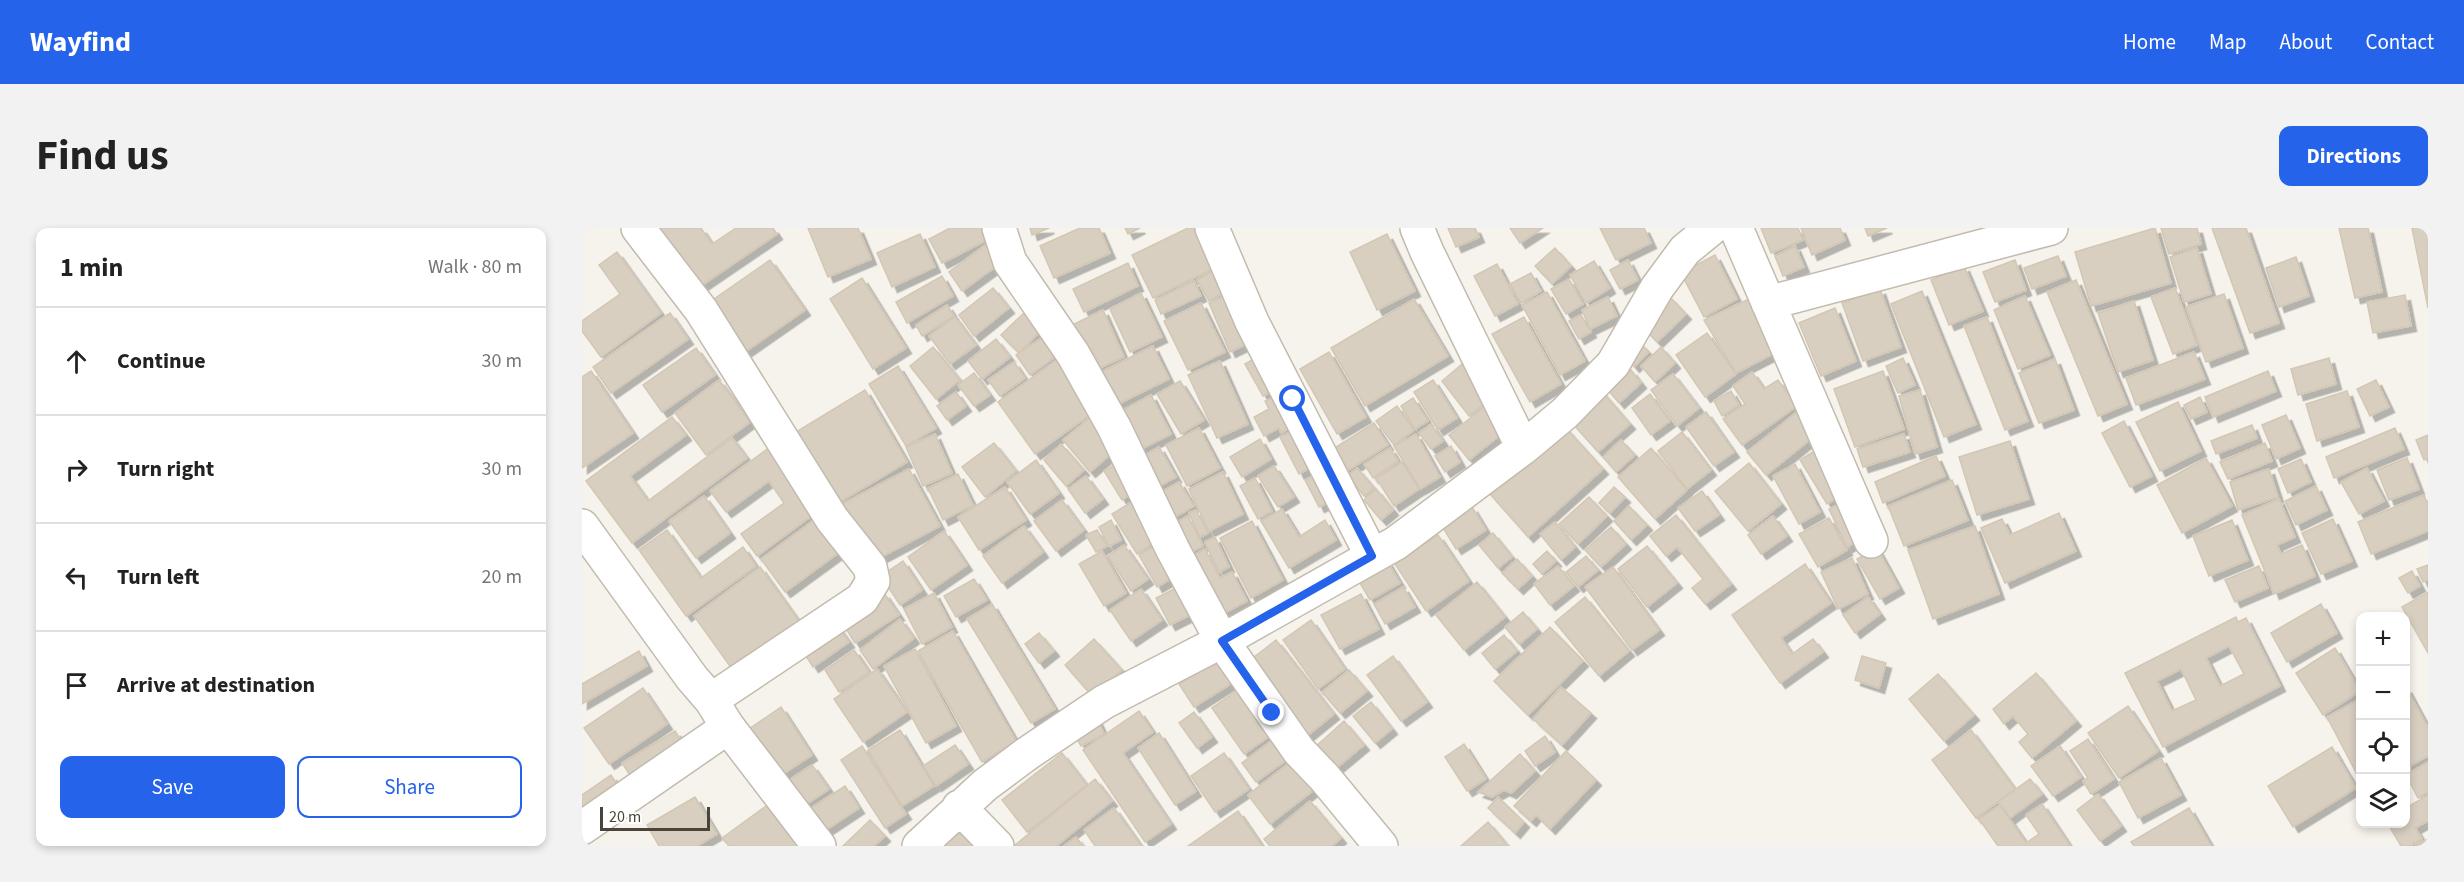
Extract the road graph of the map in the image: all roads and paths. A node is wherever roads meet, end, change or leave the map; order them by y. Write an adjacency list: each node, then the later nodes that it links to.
1 (638, 228): 14 (street)
2 (999, 228): 13 (street)
3 (1212, 228): 12 (street)
4 (1417, 228): 9 (street)
5 (1712, 228): 9 (street)
6 (1736, 228): 8 (street)
7 (2051, 228): 8 (street)
8 (1768, 303): 11 (street)
9 (1523, 448): 12 (street)
10 (582, 526): 14 (street)
11 (1871, 541)
12 (1372, 556): 13 (street)
13 (1222, 641): 16 (street); 21 (street)
14 (711, 700): 15 (street)
15 (728, 727): 17 (street); 18 (street)
16 (959, 807): 19 (street); 20 (street)
17 (582, 828)
18 (819, 846)
19 (919, 846)
20 (997, 846)
21 (1381, 846)

